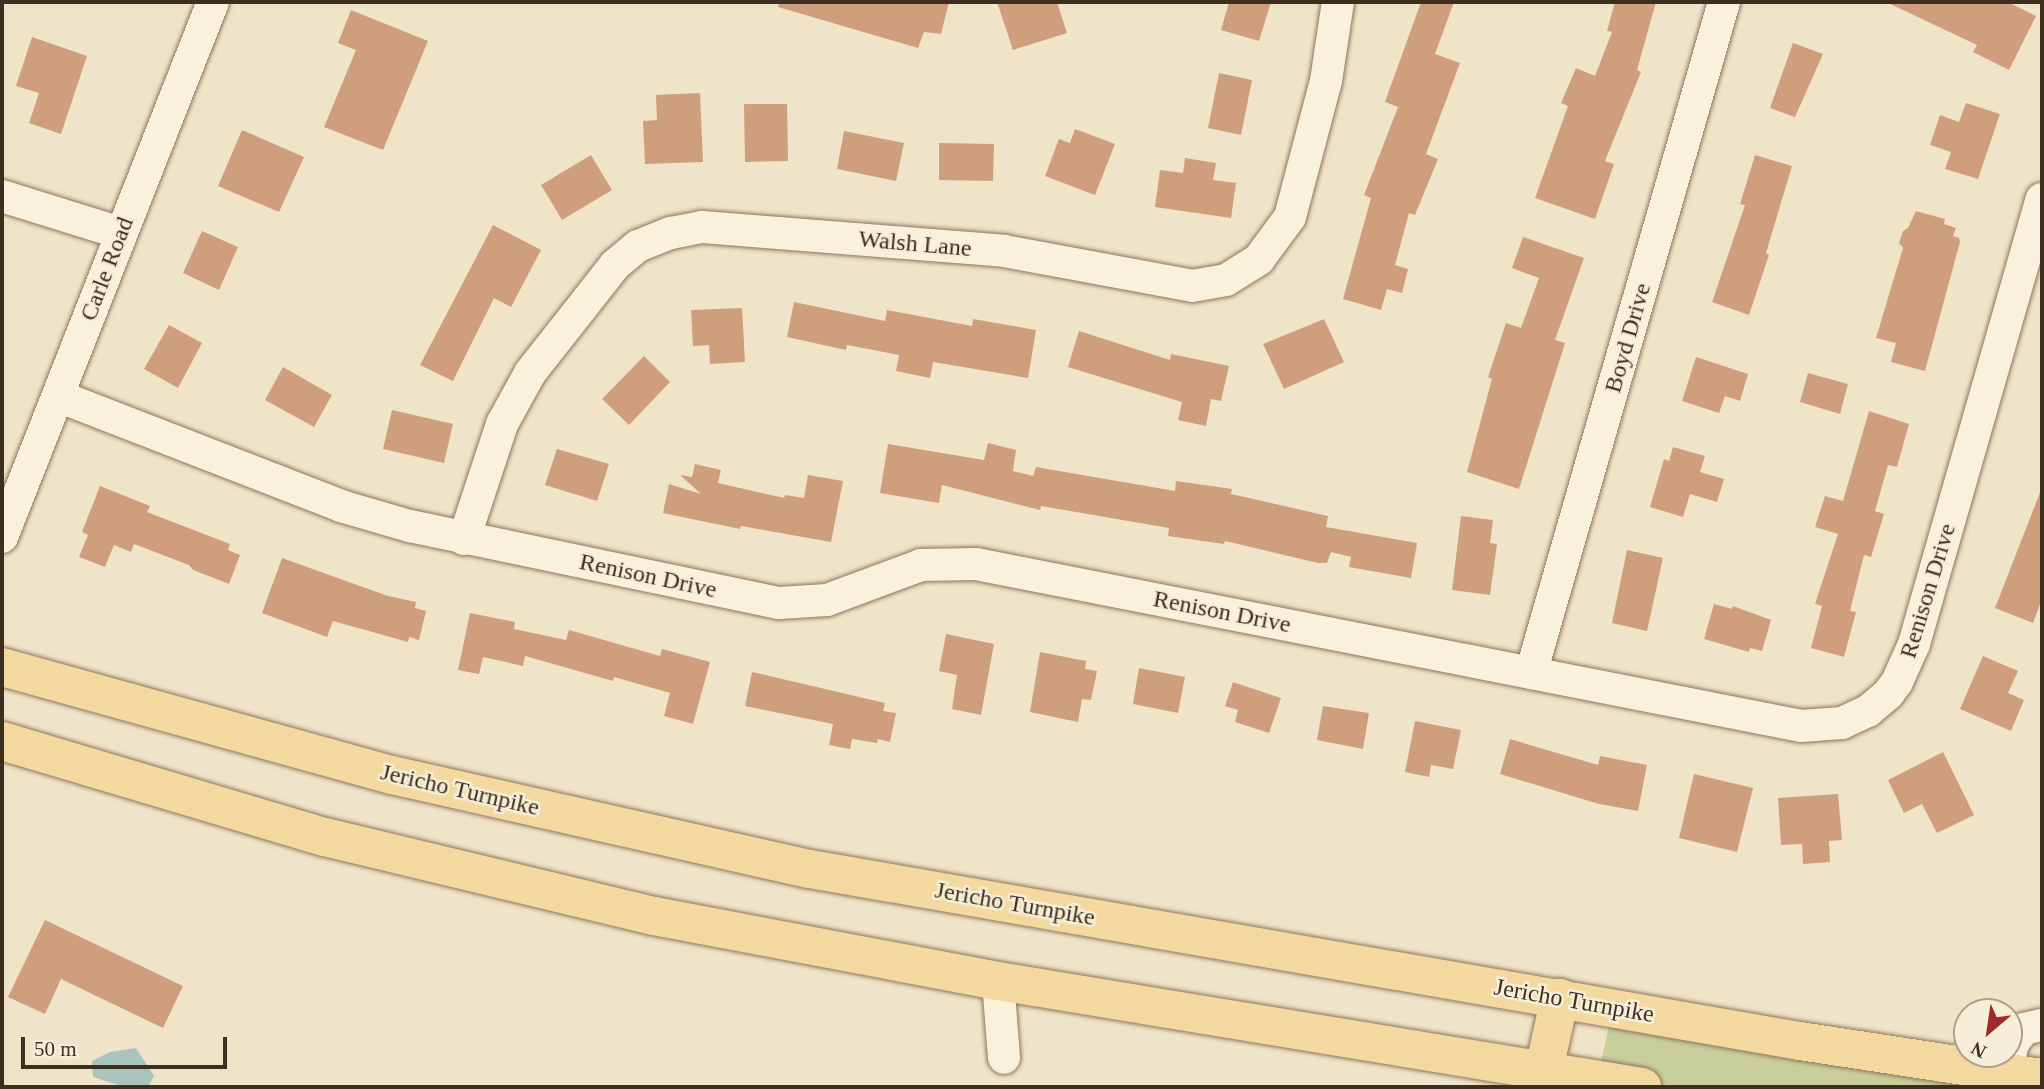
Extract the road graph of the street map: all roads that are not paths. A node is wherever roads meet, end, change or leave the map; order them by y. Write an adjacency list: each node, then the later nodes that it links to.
1 (213, 2): 6 (street, Carle Road)
2 (1338, 2): 9 (street, Walsh Lane)
3 (1724, 2): 11 (street, Boyd Drive)
4 (2, 196): 6 (street)
5 (2042, 199): 11 (street, Renison Drive)
6 (121, 233): 7 (street, Carle Road)
7 (58, 396): 8 (street, Carle Road); 9 (street, Renison Drive)
8 (2, 537)
9 (464, 539): 11 (street, Renison Drive)
10 (2, 667): 14 (main road, Jericho Turnpike)
11 (1531, 673)
12 (2, 741): 13 (main road)
13 (998, 981): 16 (street); 17 (main road)
14 (1560, 998): 17 (main road); 18 (main road, Jericho Turnpike)
15 (2042, 1025): 18 (street)
16 (1004, 1058)
17 (1544, 1069): 19 (main road)
18 (2025, 1076)
19 (1642, 1087)

